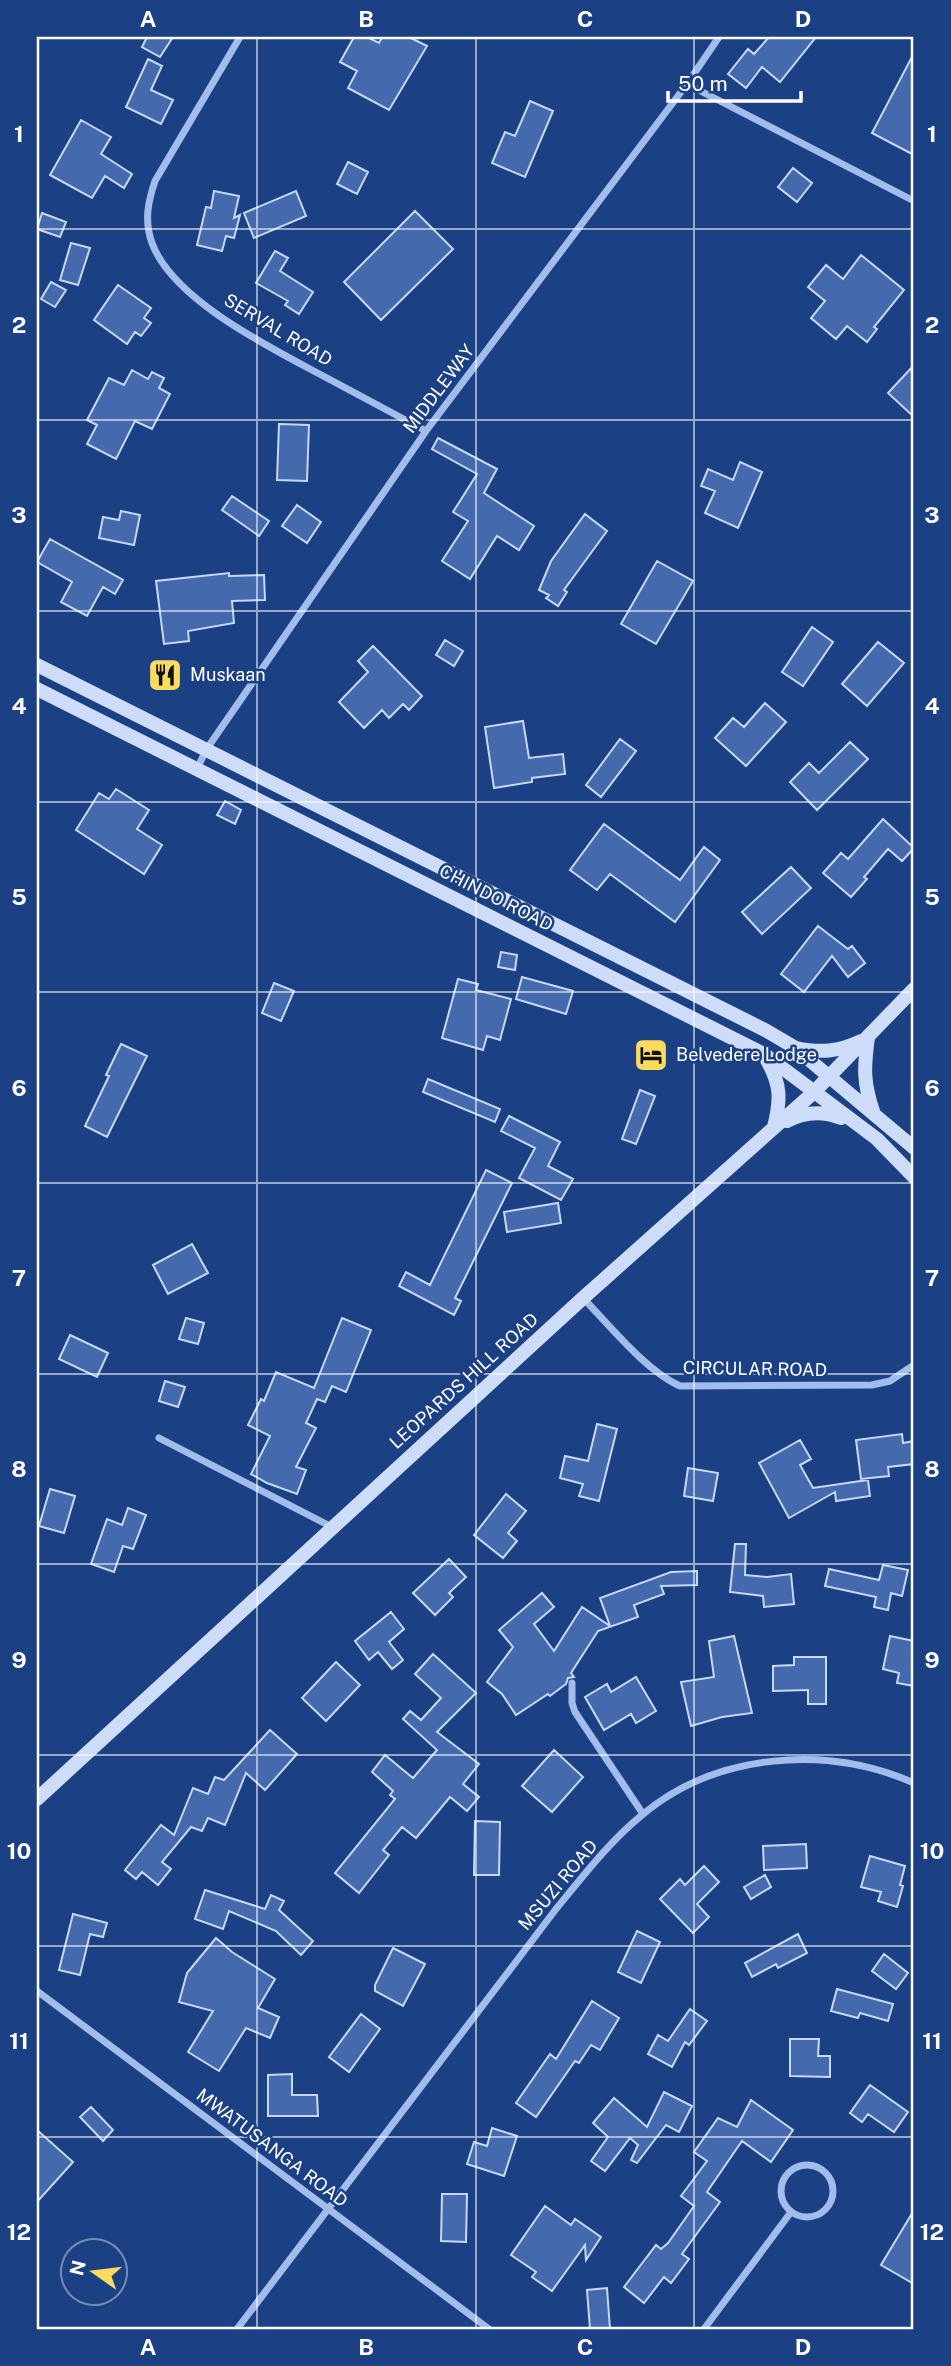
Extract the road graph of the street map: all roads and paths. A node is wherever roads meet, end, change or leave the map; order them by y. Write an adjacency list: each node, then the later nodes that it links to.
1 (240, 37): 5 (street, SERVAL ROAD)
2 (719, 37): 3 (street, MIDDLEWAY)
3 (687, 84): 4 (street); 5 (street, MIDDLEWAY)
4 (914, 201)
5 (426, 431): 8 (street, MIDDLEWAY)
6 (37, 665): 8 (main road, CHINDO ROAD)
7 (37, 689): 9 (main road, CHINDO ROAD)
8 (206, 750): 9 (street, MIDDLEWAY); 12 (main road, CHINDO ROAD)
9 (197, 769): 13 (main road, CHINDO ROAD)
10 (914, 989): 11 (main road, LEOPARDS HILL ROAD)
11 (868, 1037): 12 (main road); 14 (main road, LEOPARDS HILL ROAD); 16 (main road)
12 (794, 1047): 14 (main road, CHINDO ROAD)
13 (764, 1054): 15 (main road, CHINDO ROAD); 18 (main road)
14 (830, 1077): 15 (main road, LEOPARDS HILL ROAD); 16 (main road, CHINDO ROAD)
15 (813, 1093): 17 (main road, CHINDO ROAD); 18 (main road, LEOPARDS HILL ROAD)
16 (874, 1113): 19 (main road, CHINDO ROAD)
17 (854, 1122): 18 (main road); 20 (main road, CHINDO ROAD)
18 (773, 1128): 21 (main road, LEOPARDS HILL ROAD)
19 (914, 1148)
20 (914, 1177)
21 (583, 1298): 22 (street, CIRCULAR ROAD); 24 (main road, LEOPARDS HILL ROAD)
22 (914, 1365)
23 (159, 1438): 24 (street)
24 (332, 1527): 27 (main road, LEOPARDS HILL ROAD)
25 (572, 1683): 28 (street)
26 (914, 1783): 28 (street, MSUZI ROAD)
27 (37, 1799)
28 (643, 1814): 30 (street, MSUZI ROAD)
29 (37, 1991): 30 (street, MWATUSANGA ROAD)
30 (328, 2209): 32 (street, MSUZI ROAD); 33 (street, MWATUSANGA ROAD)
31 (790, 2213): 31 (street); 34 (street)
32 (237, 2329)
33 (489, 2329)
34 (704, 2329)

